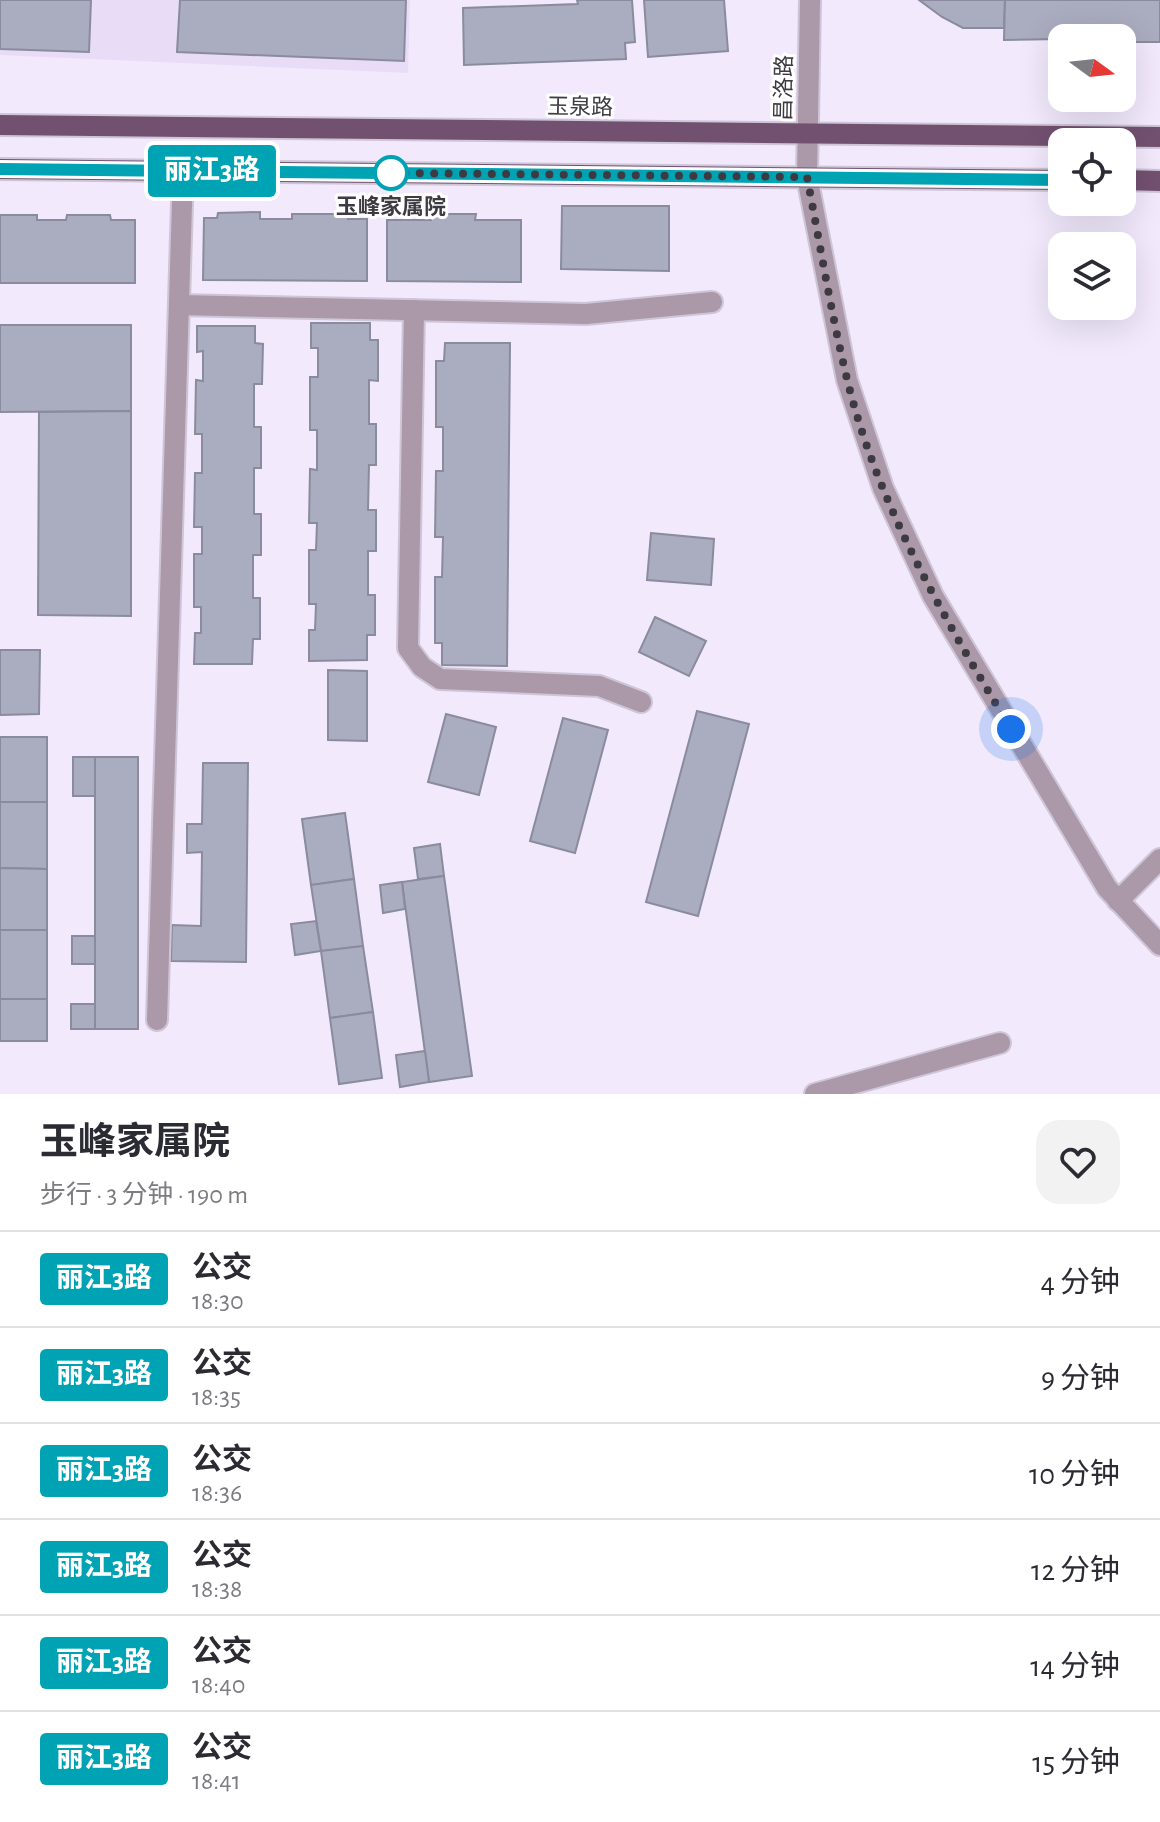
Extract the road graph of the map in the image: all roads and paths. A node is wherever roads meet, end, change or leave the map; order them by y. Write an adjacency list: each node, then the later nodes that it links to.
1 (810, 0): 3 (street, 昌洛路)
2 (0, 125): 3 (main road, 玉泉路)
3 (807, 134): 4 (main road, 玉泉路); 7 (street, 昌洛路)
4 (1160, 137)
5 (0, 169): 6 (main road)
6 (183, 171): 7 (main road); 12 (street)
7 (807, 177): 8 (main road); 16 (street, 昌洛路)
8 (1048, 180)
9 (1136, 180): 10 (main road)
10 (1160, 181)
11 (712, 302): 13 (street)
12 (179, 305): 13 (street); 18 (street)
13 (414, 310): 14 (street)
14 (641, 702)
15 (1160, 859): 16 (street)
16 (1118, 901): 17 (street, 昌洛路)
17 (1160, 945)
18 (157, 1020)
19 (1000, 1043): 20 (street)
20 (815, 1094)

